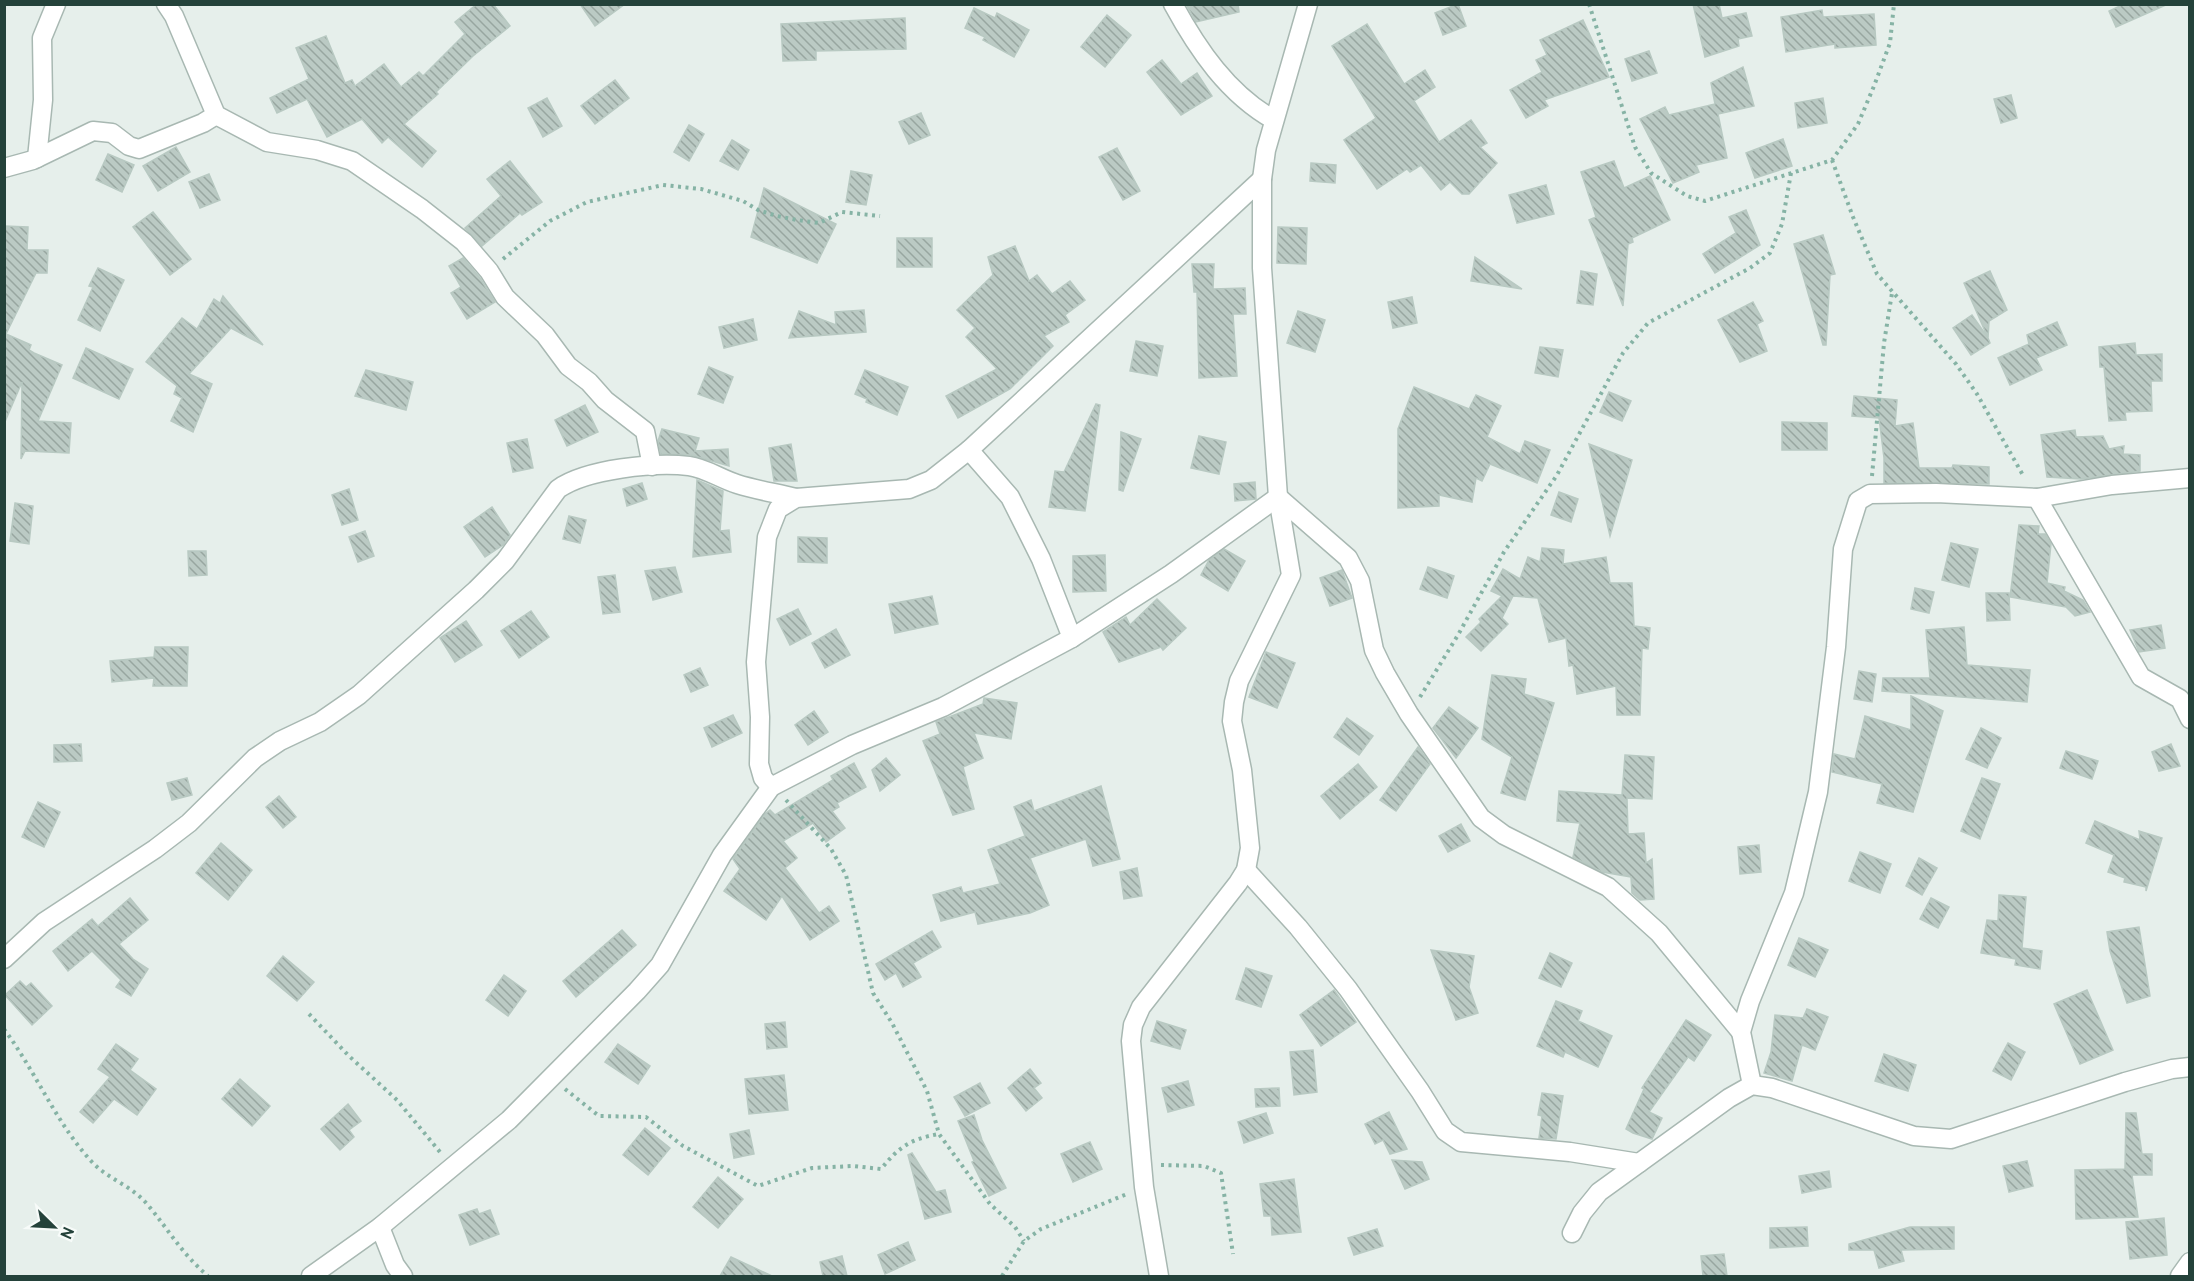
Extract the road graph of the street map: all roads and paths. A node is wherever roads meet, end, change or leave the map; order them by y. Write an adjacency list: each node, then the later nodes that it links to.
1 (56, 4): 9 (street)
2 (166, 4): 7 (street)
3 (1173, 4): 8 (street)
4 (1308, 4): 8 (street)
5 (1589, 4): 12 (path)
6 (1894, 4): 10 (path)
7 (216, 115): 9 (street); 15 (street)
8 (1274, 120): 13 (street)
9 (37, 158): 11 (street)
10 (1832, 160): 12 (path); 16 (path)
11 (4, 168)
12 (1791, 173): 25 (path)
13 (1262, 180): 17 (street); 21 (street)
14 (880, 216): 15 (path)
15 (489, 271): 18 (street)
16 (1893, 293): 20 (path); 23 (path)
17 (969, 450): 22 (street); 24 (street)
18 (652, 466): 22 (street); 29 (street)
19 (2190, 478): 23 (street)
20 (1870, 494): 23 (street); 32 (street)
21 (1278, 496): 24 (street); 25 (street); 28 (street)
22 (796, 498): 27 (street)
23 (2037, 498): 26 (street)
24 (1072, 638): 27 (street)
25 (1409, 714): 32 (street)
26 (2190, 719)
27 (771, 787): 34 (street); 36 (path)
28 (1246, 870): 37 (street); 38 (street)
29 (4, 959)
30 (309, 1014): 39 (path)
31 (4, 1029): 46 (path)
32 (1742, 1032): 35 (street)
33 (2190, 1067): 35 (street)
34 (551, 1078): 36 (path); 39 (street)
35 (1752, 1085): 37 (street)
36 (939, 1134): 43 (path)
37 (1639, 1164): 42 (street)
38 (1142, 1167): 40 (street); 44 (path)
39 (453, 1169): 41 (street)
40 (1144, 1187): 43 (path); 50 (street)
41 (380, 1227): 47 (street); 48 (street)
42 (1572, 1233)
43 (1024, 1241): 49 (path)
44 (1233, 1254)
45 (2190, 1263): 51 (street)
46 (208, 1276)
47 (311, 1276)
48 (403, 1276)
49 (1002, 1276)
50 (1159, 1276)
51 (2180, 1276)

